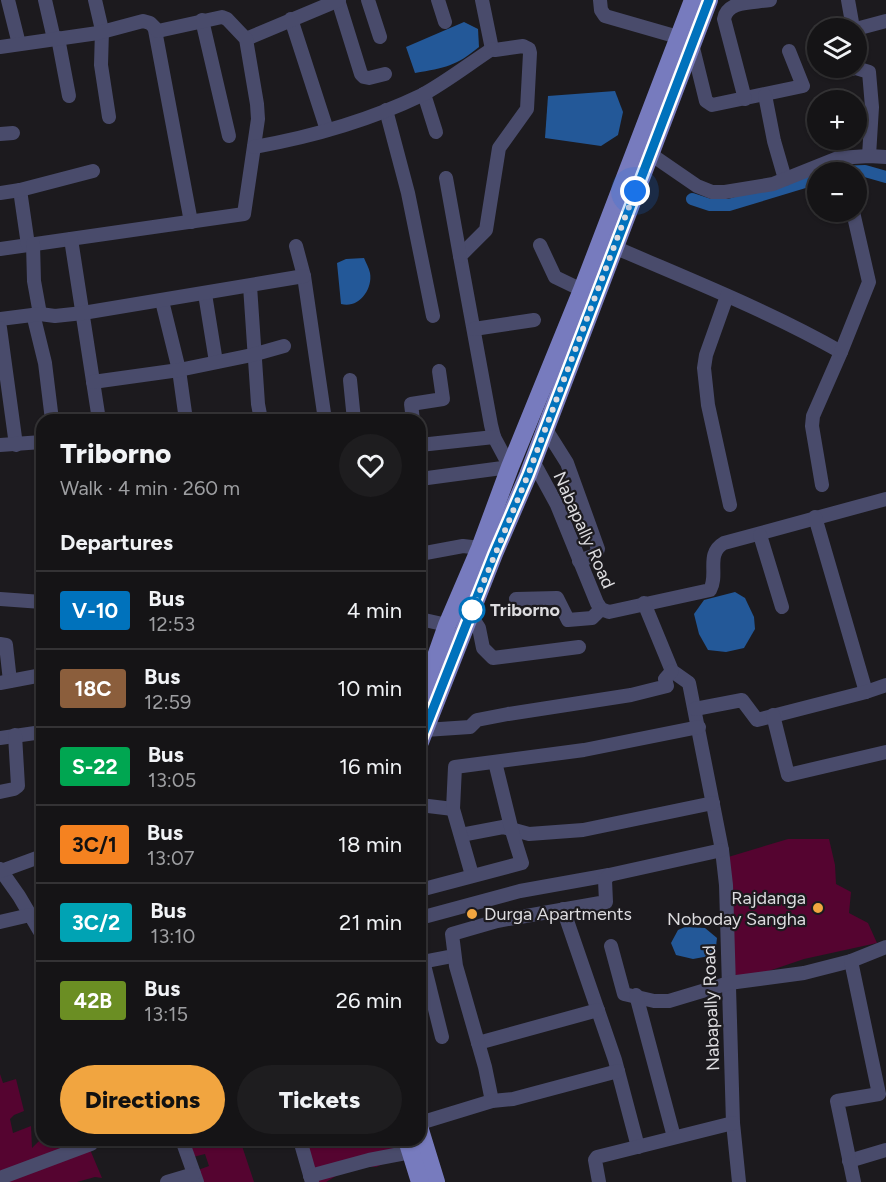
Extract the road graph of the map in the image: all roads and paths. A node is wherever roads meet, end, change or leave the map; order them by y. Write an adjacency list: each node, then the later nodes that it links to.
1 (8, 0): 24 (street)
2 (45, 0): 21 (street)
3 (94, 0): 18 (street)
4 (339, 0): 13 (street); 29 (street)
5 (368, 0): 20 (street)
6 (438, 0): 16 (street)
7 (482, 0): 26 (street)
8 (600, 0): 23 (street)
9 (770, 0): 33 (street)
10 (848, 0): 12 (street)
11 (699, 5): 23 (main road)
12 (852, 18)
13 (291, 19): 22 (street); 36 (street)
14 (202, 20): 19 (street); 22 (street); 38 (street)
15 (886, 21): 17 (street)
16 (445, 22)
17 (867, 26)
18 (102, 30): 19 (street); 21 (street); 35 (street)
19 (156, 30): 48 (street)
20 (380, 37)
21 (56, 39): 24 (street); 32 (street)
22 (246, 39): 39 (street)
23 (685, 40): 33 (street); 40 (main road); 59 (main road)
24 (19, 44): 25 (street)
25 (0, 47)
26 (492, 49): 30 (street); 56 (street)
27 (789, 51): 31 (street)
28 (867, 71): 41 (street)
29 (385, 74)
30 (424, 94): 34 (street); 37 (street)
31 (765, 95): 33 (street); 45 (street)
32 (69, 96)
33 (745, 99)
34 (386, 110): 36 (street); 65 (street)
35 (109, 117)
36 (327, 130): 39 (street)
37 (436, 132)
38 (229, 136)
39 (254, 147): 48 (street)
40 (649, 153): 45 (street); 54 (main road)
41 (869, 156): 42 (street); 45 (street)
42 (886, 157)
43 (93, 171): 46 (street)
44 (446, 178): 56 (street)
45 (785, 179)
46 (21, 189): 47 (street); 51 (street)
47 (0, 193)
48 (191, 222): 50 (street)
49 (855, 222): 71 (street)
50 (71, 239): 51 (street); 63 (street)
51 (30, 244): 55 (street); 64 (street)
52 (540, 245): 59 (street)
53 (296, 246): 57 (street)
54 (614, 246): 61 (street); 85 (main road)
55 (0, 249)
56 (460, 256): 69 (street)
57 (304, 276): 58 (street); 82 (street)
58 (250, 286): 60 (street); 72 (street)
59 (582, 290): 91 (main road)
60 (204, 294): 62 (street); 73 (street)
61 (727, 296): 71 (street); 96 (street)
62 (162, 301): 63 (street); 74 (street)
63 (83, 313): 64 (street); 77 (street)
64 (40, 314): 66 (street); 78 (street)
65 (433, 316)
66 (0, 319)
67 (534, 320): 69 (street)
68 (0, 328): 89 (street)
69 (474, 329): 86 (street)
70 (284, 346): 72 (street)
71 (841, 352): 94 (street)
72 (255, 353): 73 (street); 81 (street)
73 (216, 362): 74 (street)
74 (179, 370): 77 (street); 80 (street)
75 (439, 371): 84 (street)
76 (350, 380): 83 (street)
77 (93, 382): 79 (street)
78 (51, 414)
79 (98, 414)
80 (185, 414)
81 (260, 414)
82 (324, 414)
83 (353, 414)
84 (412, 414)
85 (545, 428): 92 (main road); 101 (street)
86 (494, 437): 88 (street); 91 (street)
87 (36, 443): 89 (street)
88 (426, 444)
89 (16, 445): 90 (street)
90 (0, 446)
91 (510, 467): 92 (street, Nabapally Road); 93 (street); 99 (main road)
92 (530, 468): 101 (street, Nabapally Road); 108 (main road)
93 (426, 478)
94 (822, 485)
95 (886, 499): 97 (street)
96 (730, 505)
97 (815, 517): 98 (street); 118 (street)
98 (760, 535): 105 (street); 106 (street)
99 (480, 548): 100 (street); 110 (main road)
100 (426, 553)
101 (579, 561): 107 (street, Nabapally Road)
102 (0, 599): 104 (street)
103 (516, 599): 107 (street)
104 (36, 602)
105 (644, 603): 107 (street, Nabapally Road); 113 (street, Nabapally Road)
106 (782, 607)
107 (601, 609)
108 (471, 614): 112 (street); 121 (main road)
109 (426, 620): 110 (street)
110 (447, 625): 116 (main road)
111 (0, 644): 115 (street)
112 (579, 647)
113 (672, 671): 119 (street, Nabapally Road); 125 (street)
114 (36, 676): 115 (street)
115 (5, 682)
116 (426, 685)
117 (886, 685): 118 (street)
118 (866, 692): 120 (street)
119 (695, 709): 120 (street); 122 (street, Nabapally Road)
120 (773, 715): 127 (street)
121 (426, 726)
122 (699, 727): 128 (street); 130 (street, Nabapally Road)
123 (36, 733): 124 (street)
124 (15, 735): 126 (street); 129 (street)
125 (426, 735)
126 (0, 738)
127 (886, 752)
128 (495, 762): 132 (street); 133 (street)
129 (0, 792)
130 (713, 802): 133 (street); 135 (street, Nabapally Road)
131 (426, 806): 132 (street)
132 (453, 809): 134 (street)
133 (512, 831): 134 (street); 138 (street)
134 (461, 835): 138 (street)
135 (722, 850): 139 (street); 152 (street, Nabapally Road)
136 (36, 858): 137 (street)
137 (0, 870): 144 (street)
138 (472, 875): 140 (street)
139 (609, 875): 141 (street); 142 (street)
140 (426, 888)
141 (563, 909): 148 (street); 154 (street)
142 (426, 916)
143 (0, 922): 145 (street)
144 (36, 924)
145 (36, 925)
146 (610, 946): 153 (street)
147 (886, 947): 150 (street)
148 (453, 956): 149 (street); 156 (street)
149 (426, 959)
150 (851, 961): 152 (street); 169 (street)
151 (426, 975): 155 (street)
152 (729, 983): 153 (street); 160 (street, Nabapally Road)
153 (636, 995): 161 (street)
154 (598, 1010): 156 (street); 157 (street)
155 (442, 1036)
156 (478, 1043): 158 (street)
157 (618, 1071): 158 (street); 167 (street)
158 (492, 1101): 159 (street)
159 (426, 1121)
160 (733, 1123): 161 (street); 177 (street, Nabapally Road)
161 (674, 1137): 167 (street)
162 (86, 1146): 170 (street)
163 (184, 1146): 171 (street)
164 (302, 1146): 172 (street)
165 (409, 1146): 172 (street); 174 (main road)
166 (425, 1146): 175 (main road)
167 (638, 1147): 176 (street)
168 (886, 1150): 169 (street)
169 (849, 1161): 178 (street)
170 (0, 1178)
171 (195, 1178): 173 (street)
172 (311, 1179)
173 (167, 1182)
174 (420, 1182)
175 (436, 1182)
176 (599, 1182)
177 (739, 1182)
178 (854, 1182)

